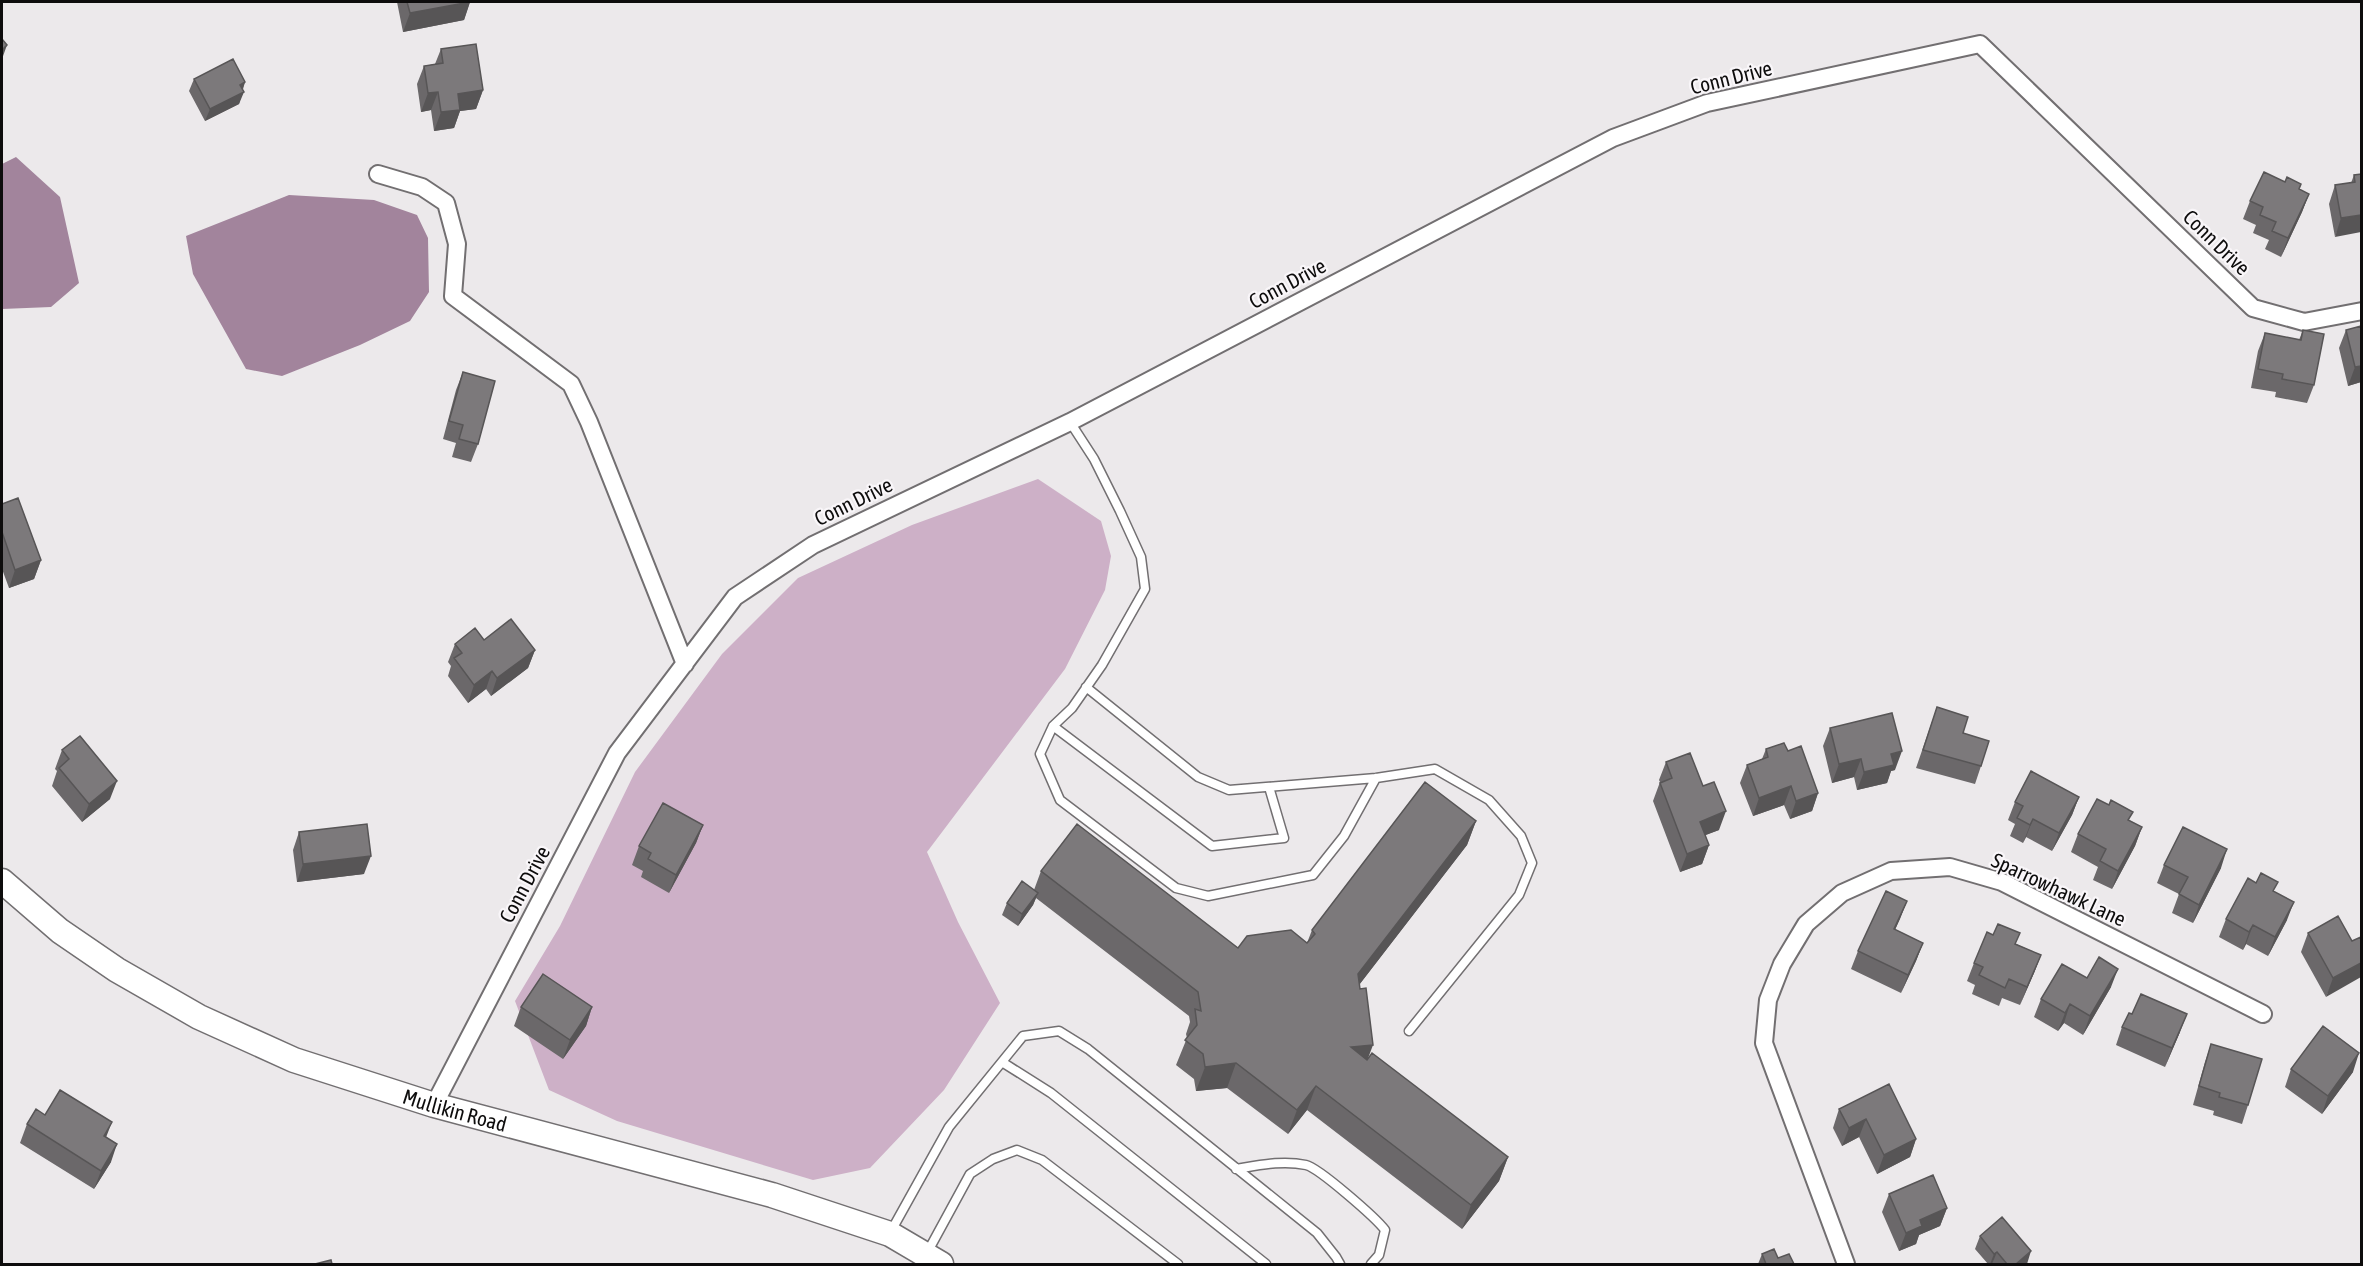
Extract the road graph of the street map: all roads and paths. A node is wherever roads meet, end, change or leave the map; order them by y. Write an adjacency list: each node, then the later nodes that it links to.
1 (378, 174): 4 (street)
2 (2361, 310): 3 (street, Conn Drive)
3 (1070, 422): 4 (street, Conn Drive); 5 (lane)
4 (685, 664): 13 (street, Conn Drive)
5 (1086, 687): 6 (lane); 8 (lane)
6 (1053, 726): 7 (lane); 8 (lane)
7 (1376, 778): 8 (lane); 11 (lane)
8 (1269, 787)
9 (2, 881): 13 (street, Mullikin Road)
10 (2263, 1014): 21 (street, Sparrowhawk Lane)
11 (1409, 1031)
12 (1002, 1062): 14 (lane); 15 (lane); 18 (lane)
13 (434, 1105): 15 (street, Mullikin Road)
14 (1236, 1169): 19 (lane); 20 (lane)
15 (890, 1234): 16 (street, Mullikin Road)
16 (933, 1260): 17 (lane)
17 (1178, 1264)
18 (1266, 1264)
19 (1340, 1264)
20 (1371, 1264)
21 (1846, 1264)

